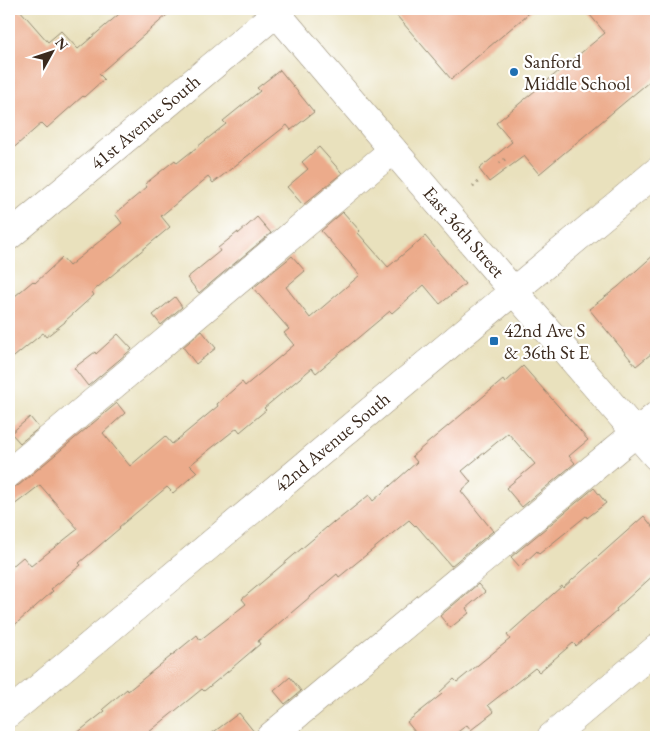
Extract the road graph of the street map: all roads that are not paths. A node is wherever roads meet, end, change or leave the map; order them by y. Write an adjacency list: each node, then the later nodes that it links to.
1 (277, 10): 2 (street, East 36th Street); 4 (street, 41st Avenue South)
2 (393, 150): 5 (street, East 36th Street); 8 (street)
3 (656, 172): 5 (street, 42nd Avenue South)
4 (9, 236)
5 (514, 290): 6 (street, East 36th Street); 10 (street, 42nd Avenue South)
6 (646, 424): 7 (street, East 36th Street); 11 (street)
7 (656, 456)
8 (9, 473)
9 (656, 649): 12 (street)
10 (9, 713)
11 (270, 737)
12 (551, 737)

